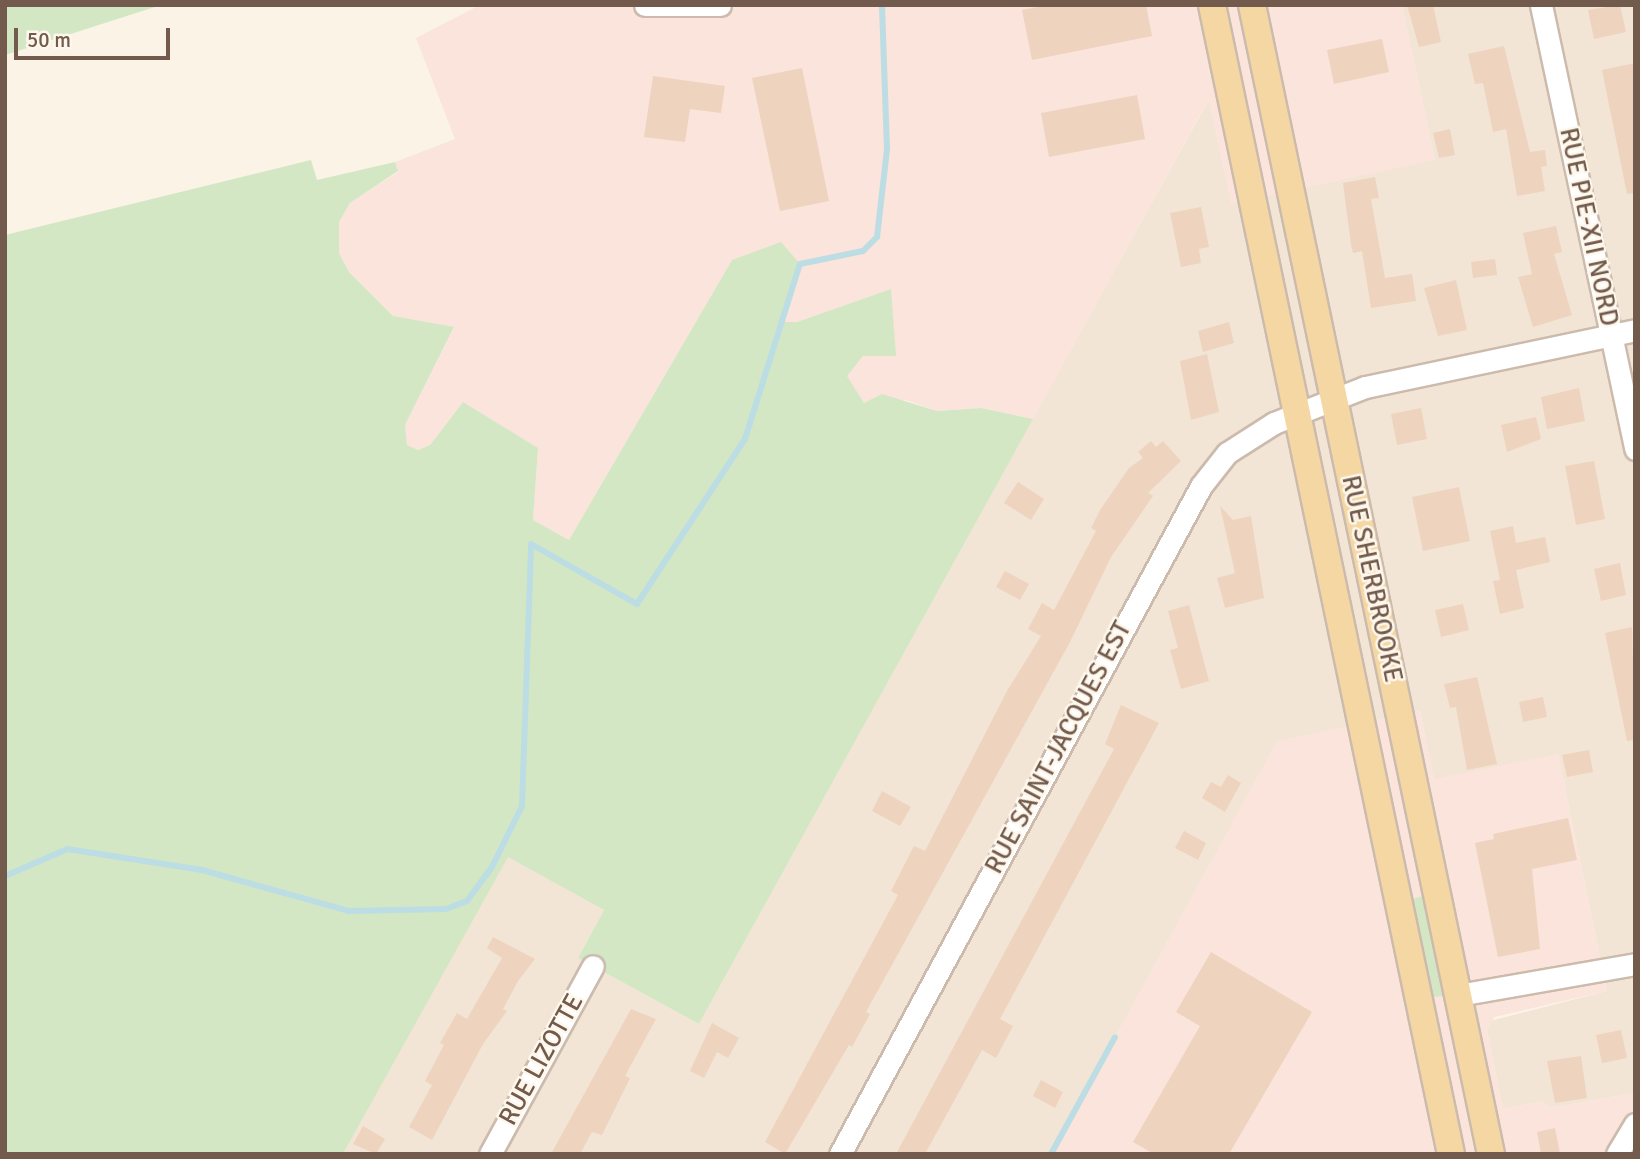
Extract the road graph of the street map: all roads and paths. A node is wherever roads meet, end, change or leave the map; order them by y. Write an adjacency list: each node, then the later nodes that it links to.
1 (645, 5): 2 (street)
2 (720, 5)
3 (1212, 5): 9 (main road, RUE SHERBROOKE)
4 (1252, 5): 8 (main road, RUE SHERBROOKE)
5 (1541, 5): 7 (street, RUE PIE-XII NORD)
6 (1635, 330): 7 (street, RUE SAINT-JACQUES EST)
7 (1611, 335): 8 (street, RUE SAINT-JACQUES EST); 10 (street, RUE PIE-XII NORD)
8 (1334, 398): 9 (street, RUE SAINT-JACQUES EST); 13 (main road, RUE SHERBROOKE)
9 (1298, 413): 16 (street, RUE SAINT-JACQUES EST); 17 (main road, RUE SHERBROOKE)
10 (1635, 449)
11 (1635, 964): 13 (street)
12 (593, 966): 15 (street, RUE LIZOTTE)
13 (1458, 995): 18 (main road, RUE SHERBROOKE)
14 (1635, 1124): 19 (street)
15 (490, 1154)
16 (840, 1154)
17 (1451, 1154)
18 (1490, 1154)
19 (1617, 1154)

